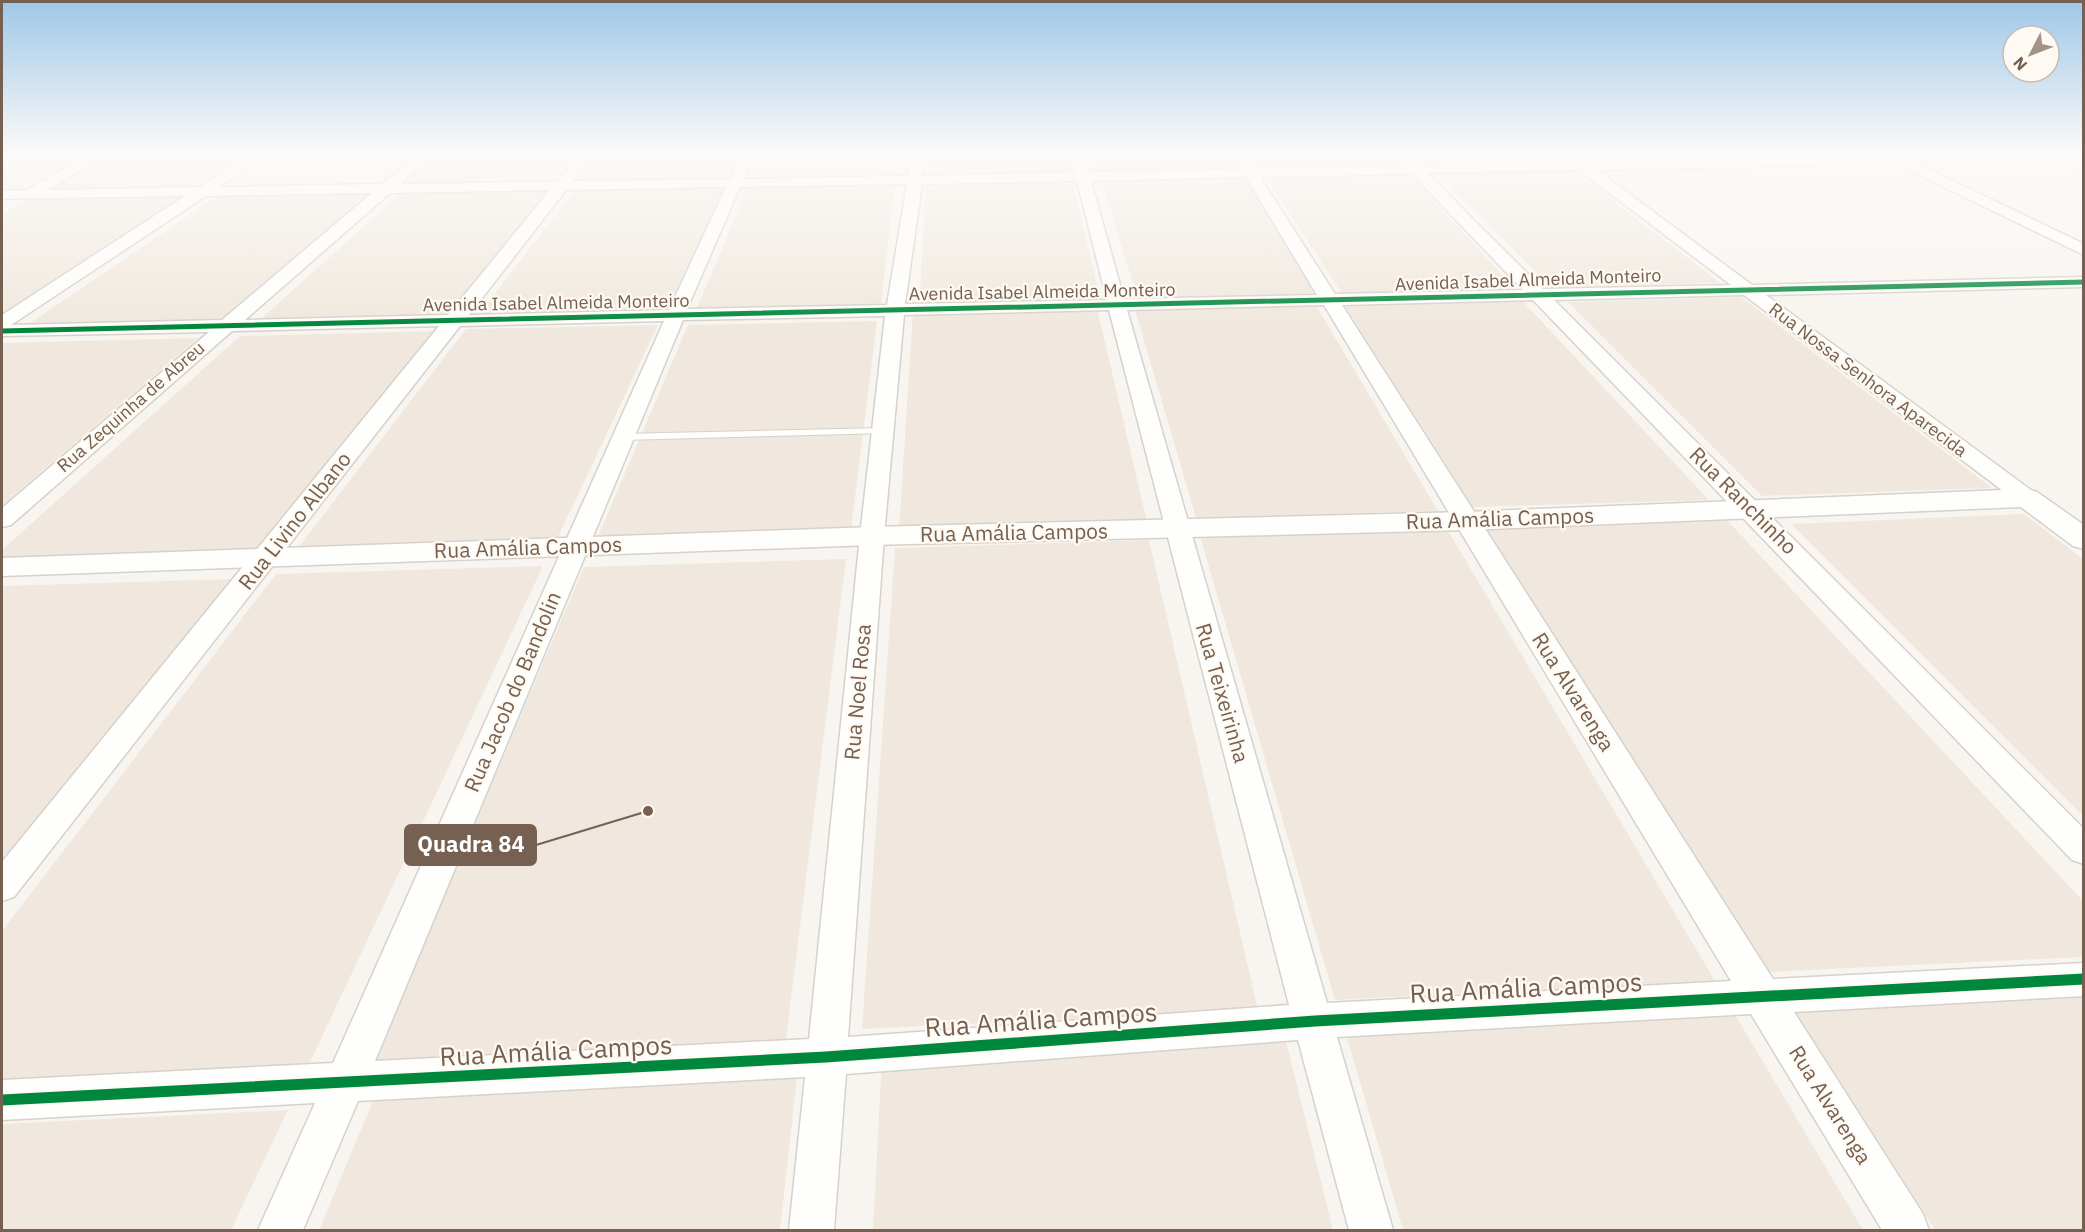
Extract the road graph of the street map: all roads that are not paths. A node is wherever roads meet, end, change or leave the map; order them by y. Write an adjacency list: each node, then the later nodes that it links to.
1 (173, 211): 20 (street)
2 (357, 211): 21 (street, Rua Zequinha de Abreu)
3 (541, 211): 19 (street, Rua Livino Albano)
4 (722, 211): 18 (street, Rua Jacob do Bandolin)
5 (909, 211): 17 (street, Rua Noel Rosa)
6 (1093, 211): 16 (street, Rua Teixeirinha)
7 (1274, 211): 15 (street, Rua Alvarenga)
8 (1457, 211): 14 (street, Rua Ranchinho)
9 (1643, 211): 13 (street, Rua Nossa Senhora Aparecida)
10 (2005, 211): 11 (street)
11 (2084, 250)
12 (2084, 282): 13 (street, Avenida Isabel Almeida Monteiro)
13 (1744, 288): 14 (street, Avenida Isabel Almeida Monteiro); 25 (street, Rua Nossa Senhora Aparecida)
14 (1538, 294): 15 (street, Avenida Isabel Almeida Monteiro); 26 (street, Rua Ranchinho)
15 (1329, 300): 16 (street, Avenida Isabel Almeida Monteiro); 28 (street, Rua Alvarenga)
16 (1118, 305): 17 (street, Avenida Isabel Almeida Monteiro); 29 (street, Rua Teixeirinha)
17 (895, 310): 18 (street, Avenida Isabel Almeida Monteiro); 23 (street, Rua Noel Rosa)
18 (674, 316): 19 (street, Avenida Isabel Almeida Monteiro); 24 (street, Rua Jacob do Bandolin)
19 (453, 321): 21 (street, Avenida Isabel Almeida Monteiro); 33 (street, Rua Livino Albano)
20 (2, 323)
21 (225, 326): 22 (street, Avenida Isabel Almeida Monteiro); 27 (street, Rua Zequinha de Abreu)
22 (2, 331)
23 (883, 431): 24 (lane); 30 (street, Rua Noel Rosa)
24 (622, 436): 32 (street, Rua Jacob do Bandolin)
25 (2027, 498): 26 (street, Rua Amália Campos); 31 (street, Rua Nossa Senhora Aparecida)
26 (1751, 509): 28 (street, Rua Amália Campos); 35 (street, Rua Ranchinho)
27 (2, 520)
28 (1466, 520): 29 (street, Rua Amália Campos); 38 (street, Rua Alvarenga)
29 (1176, 529): 30 (street, Rua Amália Campos); 39 (street, Rua Teixeirinha)
30 (872, 536): 32 (street, Rua Amália Campos); 40 (street, Rua Noel Rosa)
31 (2084, 540)
32 (575, 546): 33 (street, Rua Amália Campos); 41 (street, Rua Jacob do Bandolin)
33 (267, 558): 34 (street, Rua Amália Campos); 36 (street, Rua Livino Albano)
34 (2, 567)
35 (2084, 851)
36 (2, 887)
37 (2084, 979): 38 (street, Rua Amália Campos)
38 (1762, 996): 39 (street, Rua Amália Campos); 46 (street, Rua Alvarenga)
39 (1315, 1021): 40 (street, Rua Amália Campos); 45 (street, Rua Teixeirinha)
40 (826, 1058): 41 (street, Rua Amália Campos); 44 (street, Rua Noel Rosa)
41 (346, 1083): 42 (street, Rua Amália Campos); 43 (street, Rua Jacob do Bandolin)
42 (2, 1100)
43 (280, 1230)
44 (812, 1230)
45 (1371, 1230)
46 (1907, 1230)

